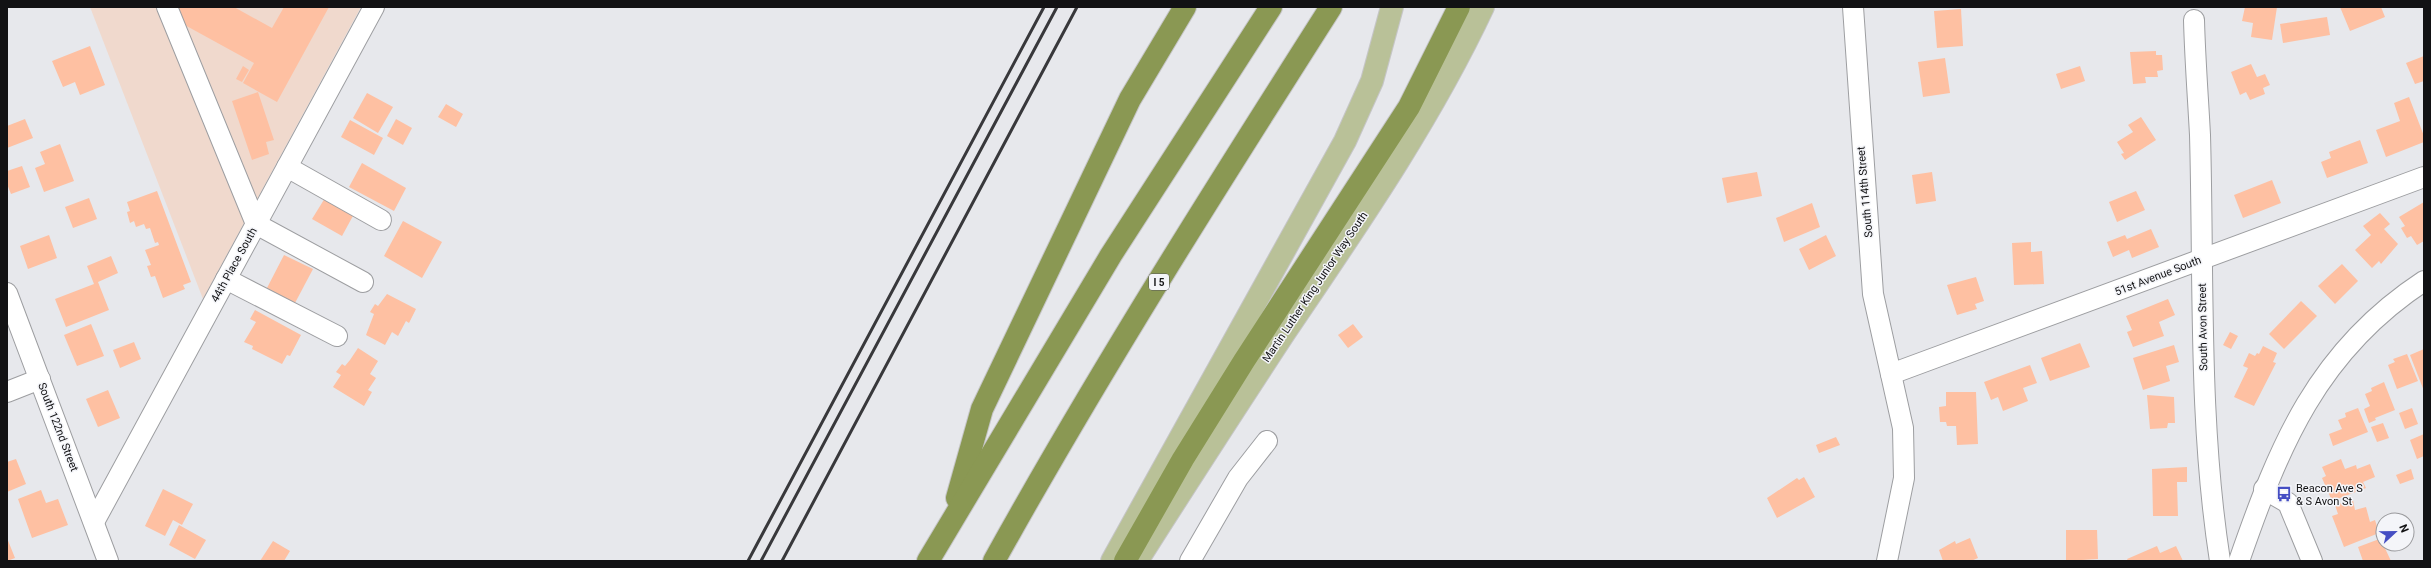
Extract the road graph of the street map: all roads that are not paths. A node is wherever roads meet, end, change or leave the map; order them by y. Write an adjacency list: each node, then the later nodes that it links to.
1 (167, 7): 14 (street)
2 (374, 7): 11 (street, 44th Place South)
3 (1185, 7): 27 (highway)
4 (1271, 7): 27 (highway)
5 (1331, 7): 31 (highway, I 5)
6 (1459, 7): 33 (highway)
7 (1483, 7): 34 (main road, Martin Luther King Junior Way South)
8 (1852, 7): 21 (street, South 114th Street)
9 (1392, 9): 32 (main road)
10 (2194, 20): 15 (street, South Avon Street)
11 (287, 167): 13 (street); 14 (street, 44th Place South)
12 (2424, 177): 15 (street, 51st Avenue South)
13 (381, 220)
14 (256, 224): 16 (street, 44th Place South); 17 (street)
15 (2201, 259): 21 (street, 51st Avenue South); 36 (street, South Avon Street)
16 (226, 279): 20 (street); 26 (street, 44th Place South)
17 (363, 282)
18 (2424, 282): 25 (street)
19 (7, 293): 22 (street, South 122nd Street)
20 (337, 336)
21 (1892, 374): 28 (street, South 114th Street)
22 (40, 379): 23 (street); 26 (street, South 122nd Street)
23 (7, 392)
24 (1267, 441): 35 (street)
25 (2264, 490): 37 (street); 38 (street)
26 (94, 522): 29 (street, South 122nd Street)
27 (949, 526): 30 (highway)
28 (1882, 559)
29 (108, 561)
30 (928, 561)
31 (994, 561)
32 (1112, 561)
33 (1125, 561)
34 (1137, 561)
35 (1190, 561)
36 (2220, 561)
37 (2239, 561)
38 (2312, 561)

